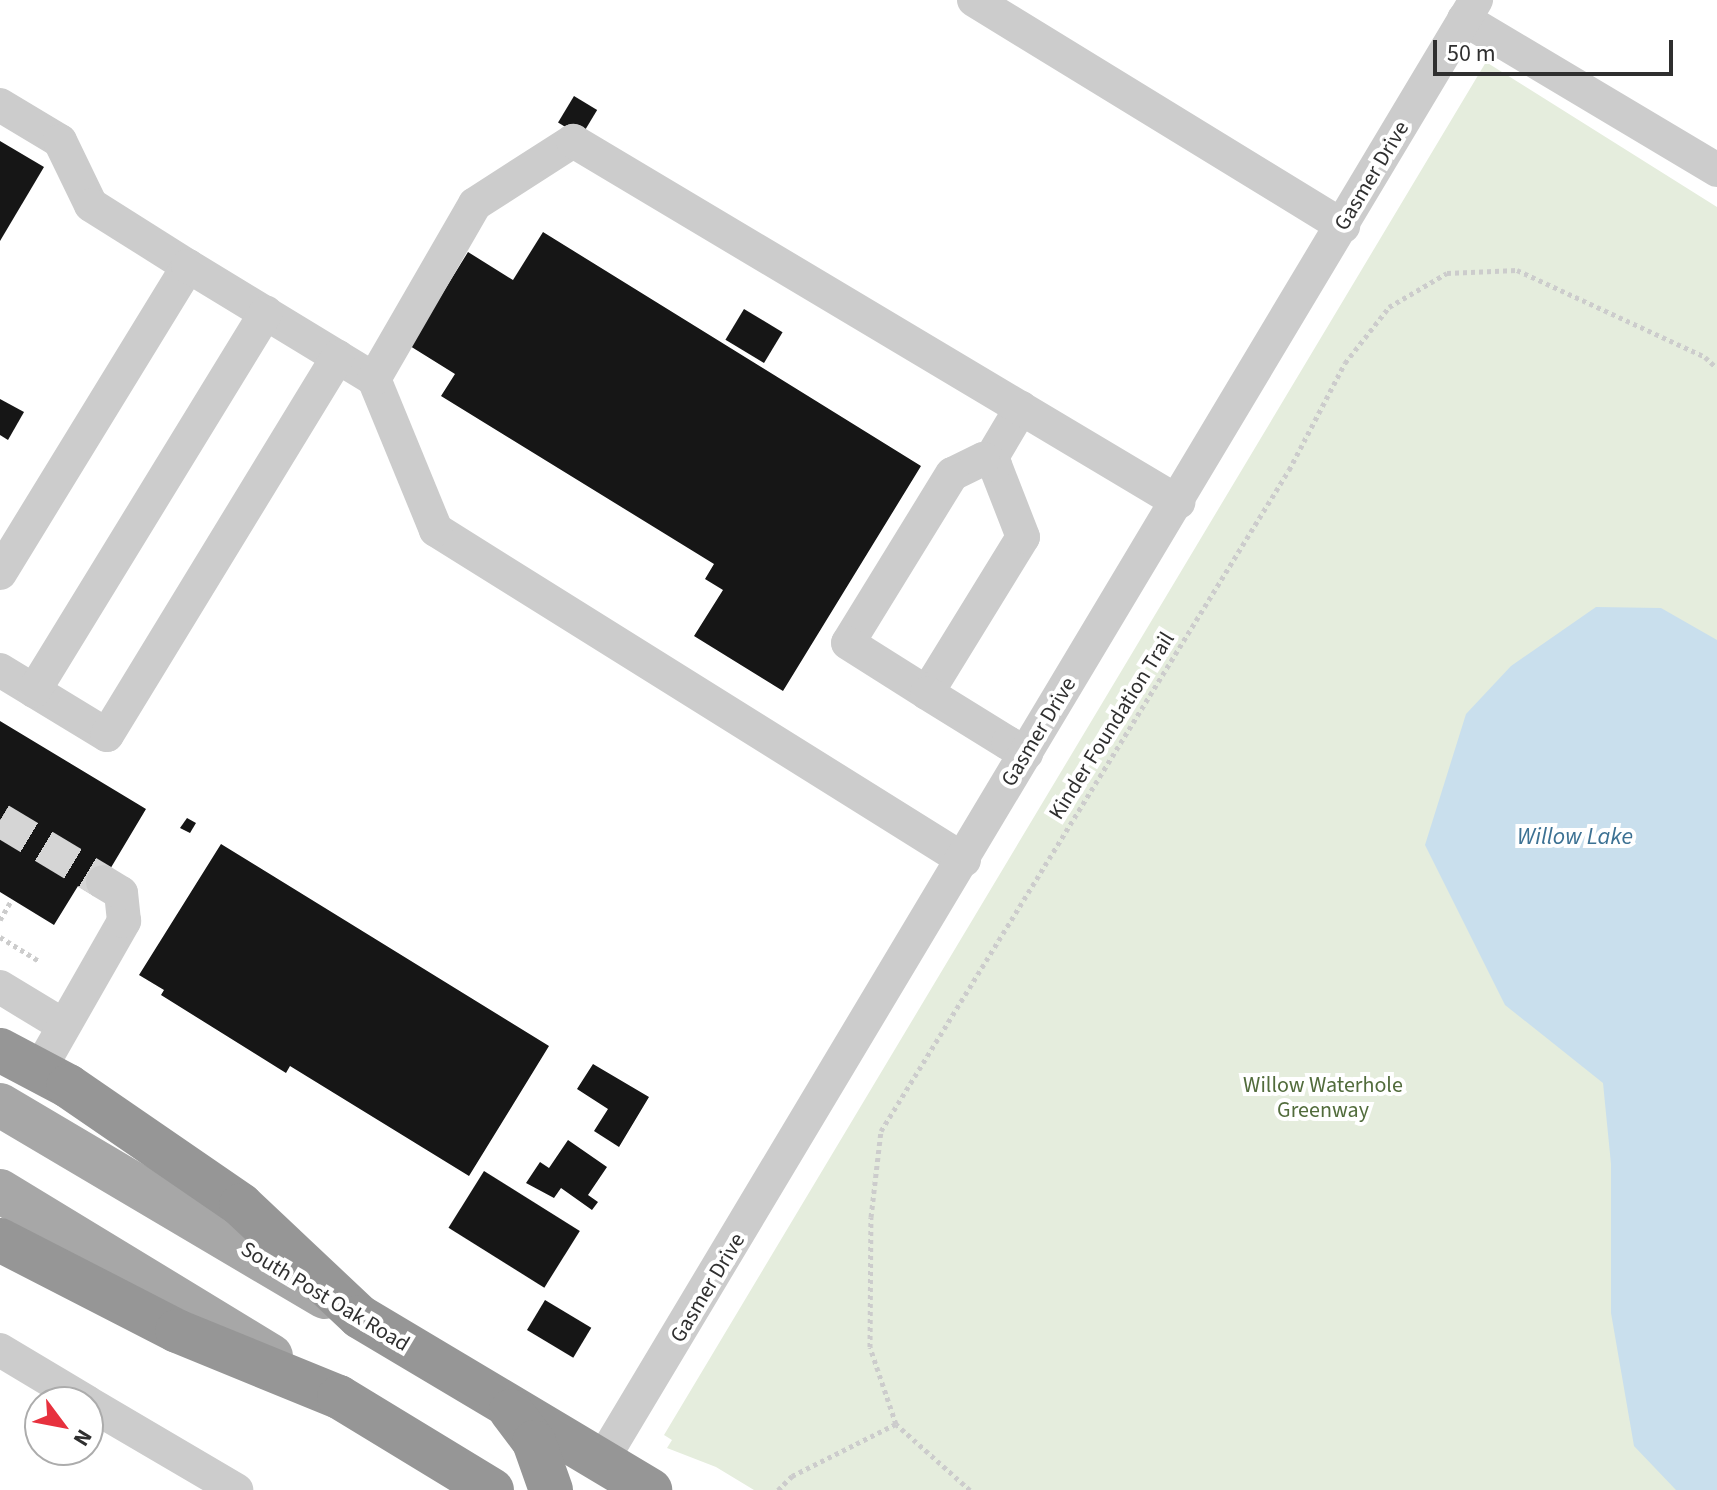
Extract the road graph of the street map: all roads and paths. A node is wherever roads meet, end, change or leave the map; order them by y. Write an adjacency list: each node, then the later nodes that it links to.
1 (974, 0): 5 (street)
2 (1470, 10): 4 (street); 5 (street, Gasmer Drive)
3 (0, 105): 6 (street)
4 (1717, 170)
5 (1343, 226): 13 (street, Gasmer Drive)
6 (188, 266): 7 (street); 14 (street)
7 (266, 313): 8 (street); 16 (street)
8 (338, 357): 10 (street); 16 (street)
9 (1717, 368): 38 (path, Kinder Foundation Trail)
10 (374, 379): 11 (street); 19 (street)
11 (1021, 408): 12 (street); 13 (street)
12 (989, 462): 17 (street); 17 (street)
13 (1178, 502): 18 (street, Gasmer Drive)
14 (0, 573)
15 (0, 670): 16 (street)
16 (34, 691)
17 (927, 693): 18 (street)
18 (1026, 753): 19 (street, Gasmer Drive)
19 (964, 860): 39 (street, Gasmer Drive)
20 (103, 882): 26 (street)
21 (12, 899): 22 (path)
22 (0, 920)
23 (0, 937): 24 (path)
24 (39, 961)
25 (0, 987): 26 (street)
26 (61, 1024): 28 (street)
27 (0, 1050): 28 (highway)
28 (38, 1072): 32 (highway)
29 (0, 1105): 32 (main road, South Post Oak Road)
30 (0, 1191): 35 (main road)
31 (0, 1240): 35 (highway)
32 (360, 1317): 36 (highway, South Post Oak Road)
33 (0, 1350): 34 (street)
34 (61, 1386)
35 (339, 1397): 41 (highway)
36 (508, 1406): 39 (highway, South Post Oak Road); 42 (highway)
37 (104, 1412): 40 (street)
38 (896, 1424): 44 (path); 45 (path, Kinder Foundation Trail)
39 (604, 1476): 43 (highway, South Post Oak Road)
40 (236, 1490)
41 (492, 1490)
42 (551, 1490)
43 (650, 1490)
44 (778, 1490)
45 (970, 1490)

